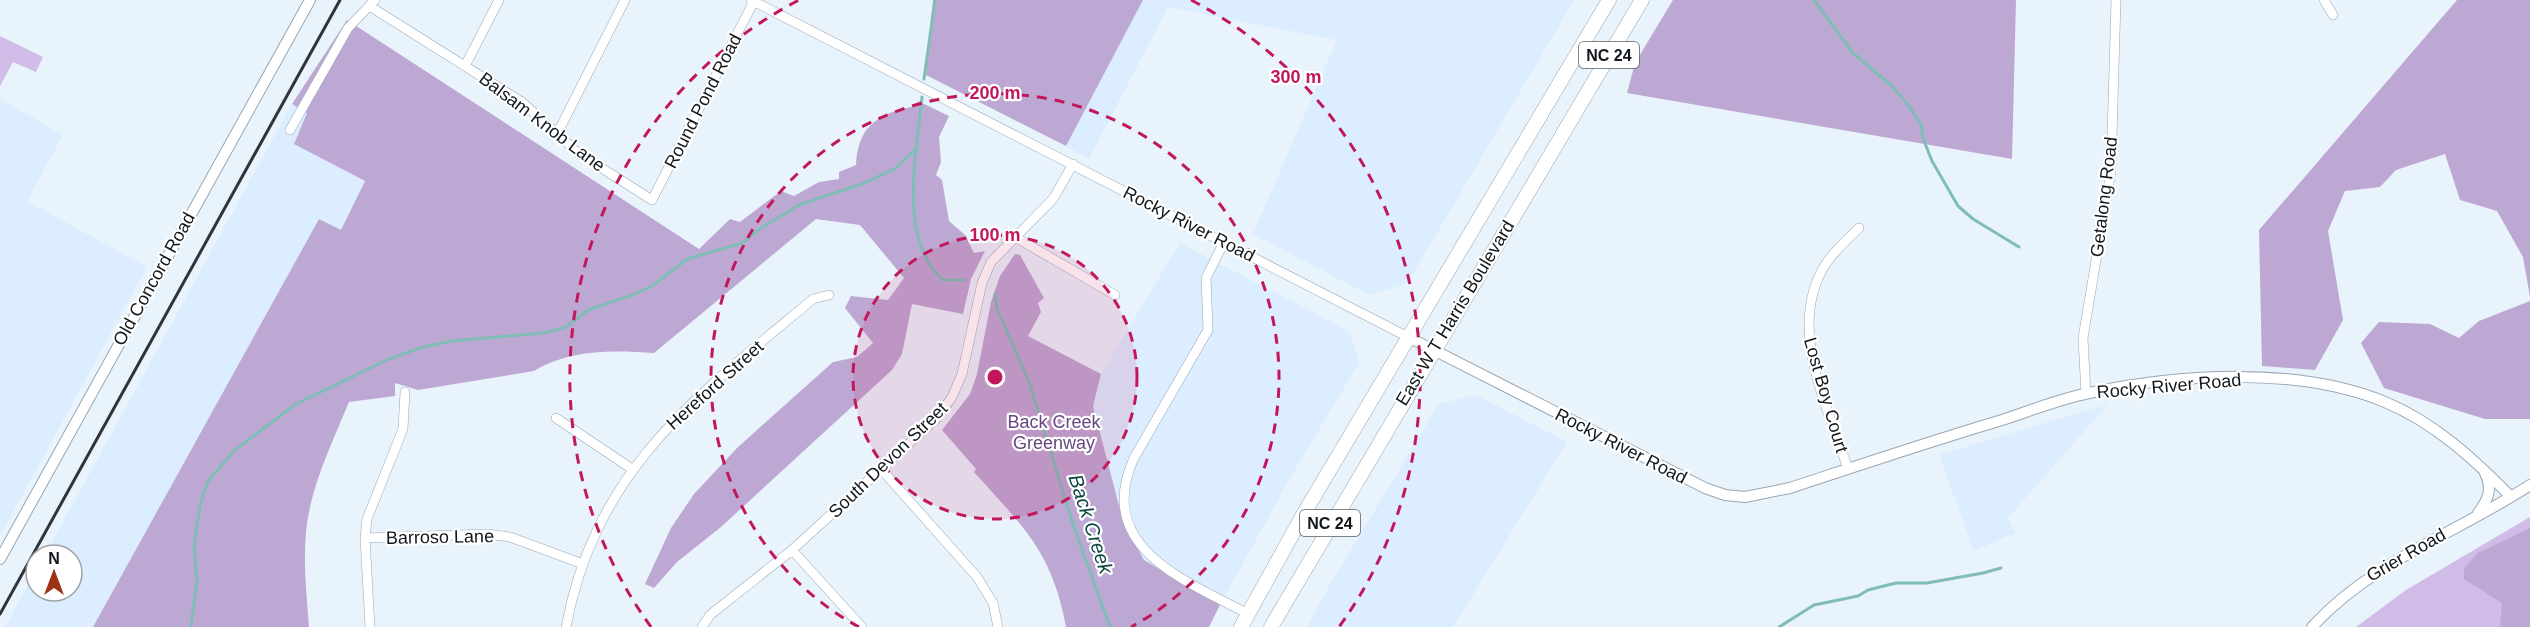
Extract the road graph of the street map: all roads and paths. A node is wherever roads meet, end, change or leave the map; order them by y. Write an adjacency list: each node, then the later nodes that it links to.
1 (310, 0): 35 (street, Old Concord Road)
2 (499, 0): 11 (street)
3 (625, 0): 13 (street)
4 (1609, 0): 21 (main road, East W T Harris Boulevard / NC 24)
5 (1642, 0): 22 (main road, East W T Harris Boulevard / NC 24)
6 (2116, 0): 24 (street, Getalong Road)
7 (2324, 0): 10 (street)
8 (753, 1): 14 (street, Rocky River Road); 15 (street, Round Pond Road)
9 (373, 4): 11 (street, Balsam Knob Lane); 12 (street)
10 (2333, 15)
11 (465, 66): 13 (street, Balsam Knob Lane)
12 (290, 130)
13 (557, 134): 15 (street, Balsam Knob Lane)
14 (1073, 164): 17 (street, South Devon Street); 18 (street, Rocky River Road)
15 (652, 200)
16 (1859, 228): 28 (street, Lost Boy Court)
17 (1015, 237): 20 (street); 27 (street, South Devon Street)
18 (1224, 242): 21 (street, Rocky River Road); 37 (street)
19 (829, 295): 29 (street, Hereford Street)
20 (1115, 295)
21 (1408, 337): 22 (street, Rocky River Road); 37 (main road, East W T Harris Boulevard / NC 24)
22 (1433, 350): 28 (street, Rocky River Road); 44 (main road, East W T Harris Boulevard / NC 24)
23 (405, 392): 33 (street)
24 (2086, 394): 26 (street, Rocky River Road); 28 (street, Rocky River Road)
25 (556, 418): 29 (street)
26 (2482, 467): 31 (street, Rocky River Road); 32 (street)
27 (881, 469): 34 (street, South Devon Street); 42 (street)
28 (1848, 469)
29 (632, 470): 36 (street, Hereford Street)
30 (2530, 484): 31 (street)
31 (2511, 497): 32 (street, Grier Road)
32 (2477, 516): 45 (street, Grier Road)
33 (365, 538): 36 (street, Barroso Lane); 38 (street)
34 (792, 550): 40 (street, South Devon Street); 41 (street)
35 (0, 559)
36 (583, 564): 39 (street, Hereford Street)
37 (1248, 614): 43 (main road, East W T Harris Boulevard / NC 24)
38 (370, 627)
39 (566, 627)
40 (702, 627)
41 (862, 627)
42 (999, 627)
43 (1241, 627)
44 (1271, 627)
45 (2312, 627)

